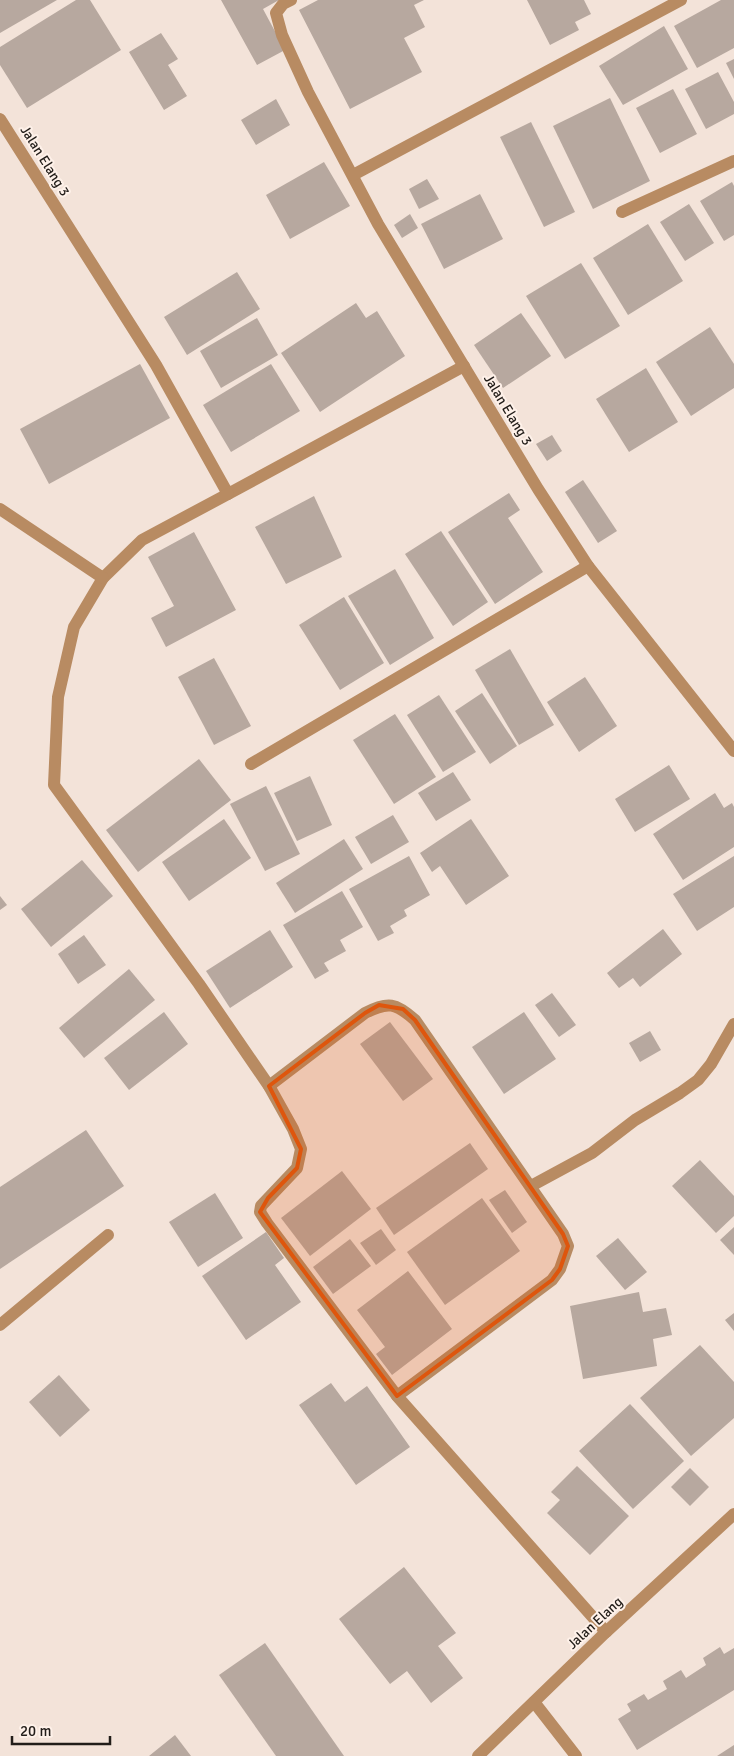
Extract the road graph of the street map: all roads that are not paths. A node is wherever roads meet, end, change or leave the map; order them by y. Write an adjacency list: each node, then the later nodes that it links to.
1 (291, 0): 5 (street, Jalan Elang 3)
2 (681, 0): 5 (street)
3 (0, 119): 8 (street, Jalan Elang 3)
4 (734, 160): 6 (street)
5 (352, 175): 7 (street, Jalan Elang 3)
6 (622, 212)
7 (464, 366): 8 (street); 10 (street, Jalan Elang 3)
8 (228, 494): 11 (street)
9 (0, 509): 11 (street)
10 (588, 566): 12 (street, Jalan Elang 3); 13 (street)
11 (103, 578): 15 (street)
12 (734, 751)
13 (251, 764)
14 (734, 1024): 16 (street)
15 (269, 1086): 16 (street); 19 (street)
16 (531, 1186): 19 (street)
17 (108, 1235): 18 (street)
18 (0, 1325)
19 (396, 1396): 21 (street)
20 (734, 1514): 21 (street, Jalan Elang)
21 (606, 1632): 22 (street, Jalan Elang)
22 (534, 1702): 23 (street, Jalan Elang); 24 (street)
23 (478, 1756)
24 (576, 1756)

